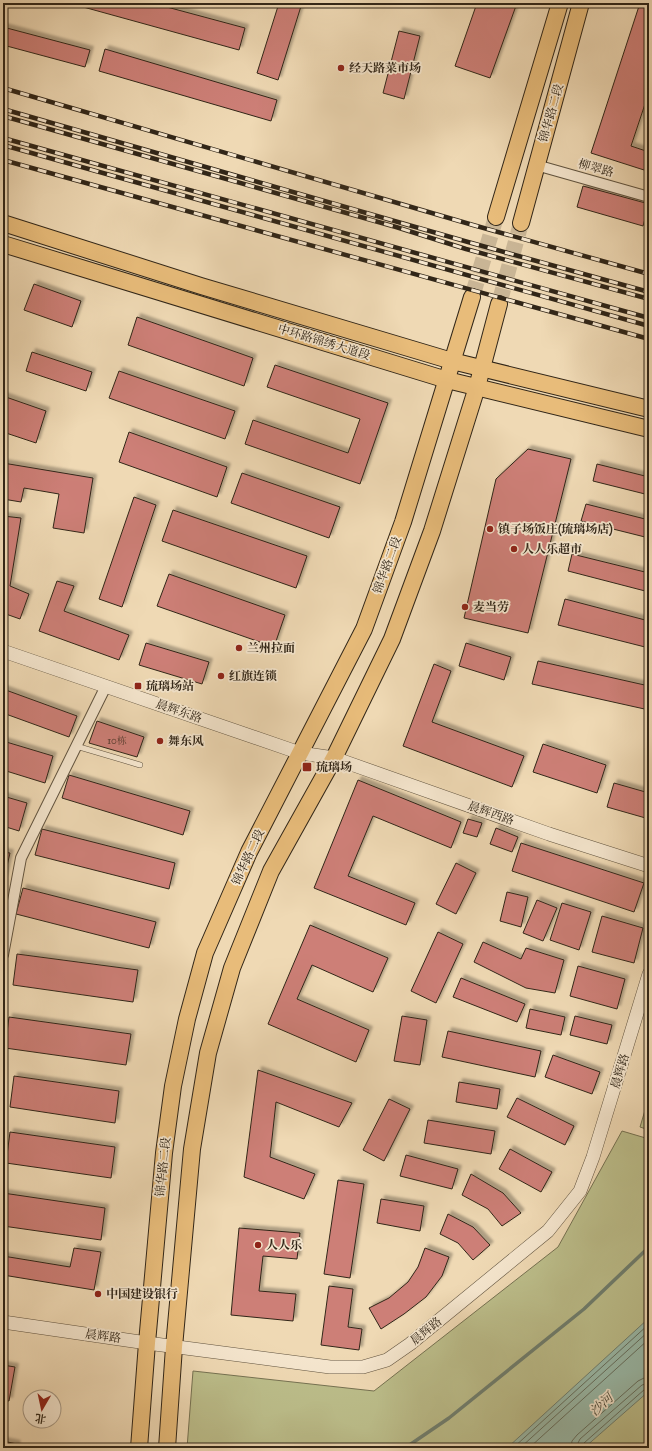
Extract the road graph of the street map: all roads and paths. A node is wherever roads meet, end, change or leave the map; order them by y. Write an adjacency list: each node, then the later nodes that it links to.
1 (560, 3): 5 (main road, 锦华路二段)
2 (581, 3): 3 (main road, 锦华路二段)
3 (536, 165): 4 (street, 柳翠路); 6 (main road, 锦华路二段)
4 (649, 196)
5 (496, 217)
6 (521, 223)
7 (3, 224): 11 (main road, 中环路锦绣大道段)
8 (3, 244): 13 (main road, 中环路锦绣大道段)
9 (472, 297): 11 (main road, 锦华路二段)
10 (499, 304): 12 (main road)
11 (452, 361): 12 (main road, 中环路锦绣大道段); 13 (main road, 锦华路二段)
12 (482, 369): 14 (main road); 15 (main road, 中环路锦绣大道段)
13 (447, 380): 14 (main road, 中环路锦绣大道段); 20 (main road, 锦华路二段)
14 (477, 387): 16 (main road, 中环路锦绣大道段); 21 (main road)
15 (649, 409)
16 (649, 429)
17 (3, 651): 18 (street, 晨辉东路)
18 (106, 686): 19 (street); 20 (street, 晨辉东路)
19 (76, 746): 22 (lane); 24 (street)
20 (300, 753): 21 (street, 晨辉东路); 27 (main road, 锦华路二段)
21 (334, 758): 23 (street, 晨辉西路); 28 (main road)
22 (140, 765)
23 (649, 866)
24 (3, 955)
25 (649, 974): 28 (street, 晨辉路)
26 (3, 1322): 27 (street, 晨辉路)
27 (147, 1343): 28 (street, 晨辉路); 29 (main road, 锦华路二段)
28 (174, 1347): 30 (main road)
29 (139, 1448)
30 (167, 1448)

